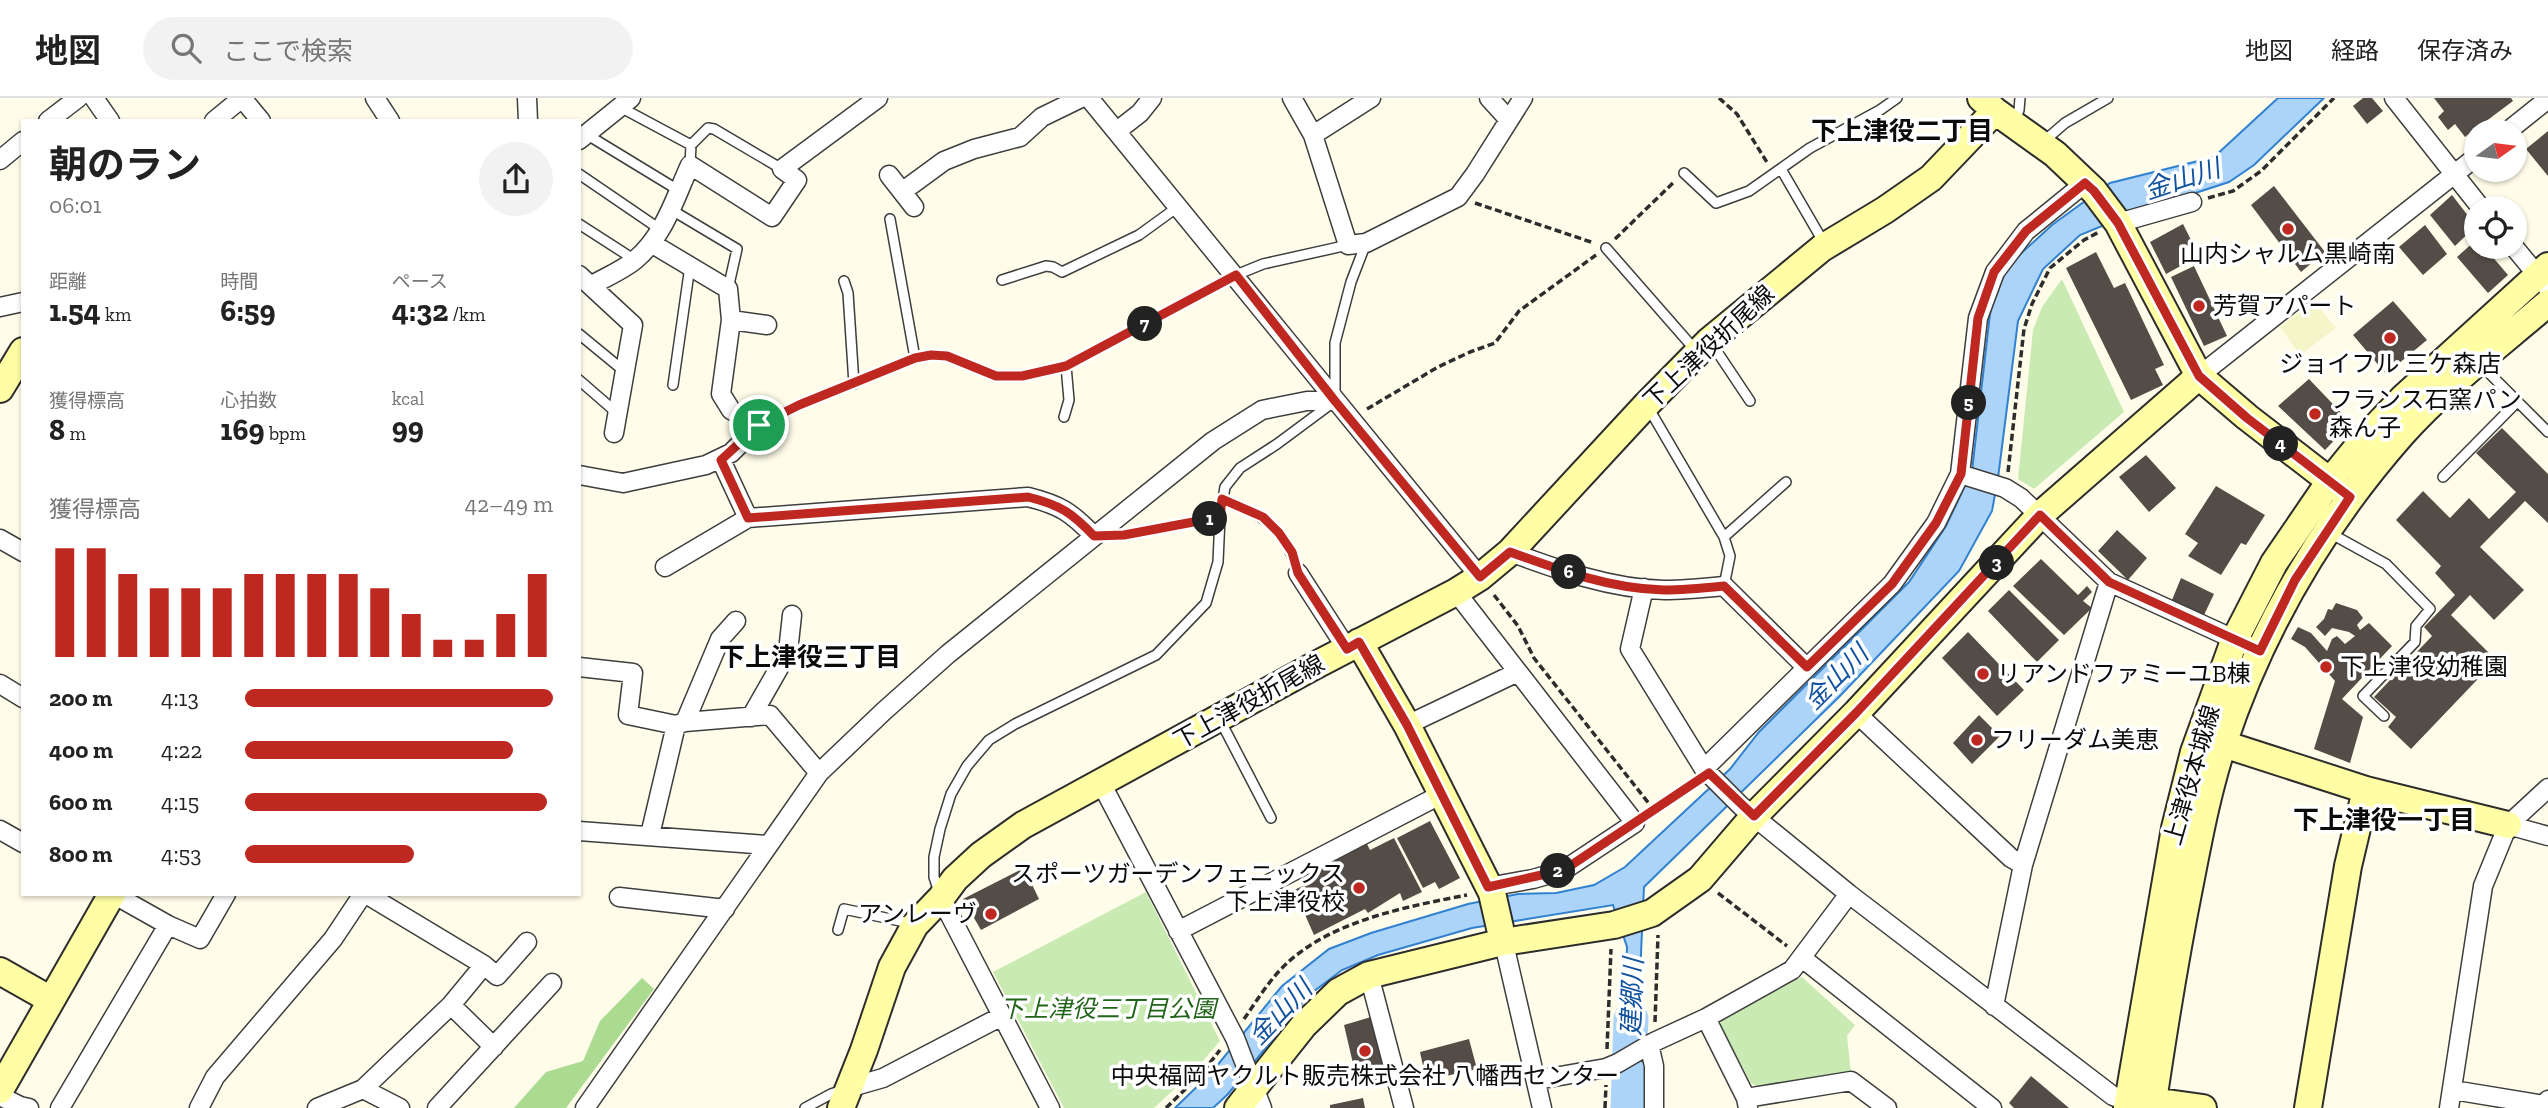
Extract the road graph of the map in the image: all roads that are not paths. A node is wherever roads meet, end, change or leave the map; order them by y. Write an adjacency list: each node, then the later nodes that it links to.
1 (78, 98): 21 (street)
2 (94, 98): 22 (street)
3 (242, 98): 23 (street); 24 (street)
4 (375, 98): 25 (street)
5 (527, 98): 26 (street)
6 (878, 98): 38 (street)
7 (1081, 98): 46 (street)
8 (1089, 98): 29 (street)
9 (1153, 98): 29 (street)
10 (1292, 98): 30 (street)
11 (1371, 98): 30 (street)
12 (1489, 98): 28 (street)
13 (1523, 98): 28 (street)
14 (1896, 98): 39 (lane)
15 (2020, 98): 20 (lane)
16 (2108, 98): 33 (lane)
17 (2394, 98): 43 (street)
18 (2548, 99): 27 (street)
19 (625, 103): 31 (street); 34 (lane)
20 (1996, 111): 33 (street); 58 (street, 下上津役折尾線)
21 (51, 119)
22 (109, 119)
23 (216, 119)
24 (259, 119)
25 (389, 119)
26 (528, 119)
27 (2523, 119)
28 (1509, 120): 56 (street)
29 (1117, 131): 49 (street)
30 (1312, 135): 57 (street)
31 (583, 137): 45 (lane)
32 (21, 143): 35 (street)
33 (2041, 143): 44 (street)
34 (691, 145): 36 (lane); 38 (lane)
35 (1, 158)
36 (690, 165): 38 (street); 45 (street)
37 (2464, 167): 43 (street)
38 (782, 169)
39 (1777, 172): 40 (lane); 58 (lane)
40 (1684, 173)
41 (889, 175): 46 (street)
42 (581, 176): 55 (lane)
43 (2454, 176): 47 (street); 81 (street)
44 (2090, 187): 54 (street); 96 (street)
45 (678, 190): 51 (street)
46 (904, 191): 50 (street)
47 (2472, 196)
48 (2192, 202): 54 (street)
49 (1179, 206): 63 (street); 67 (lane)
50 (914, 207)
51 (670, 209): 55 (street); 68 (lane)
52 (890, 219): 77 (lane)
53 (581, 225): 61 (lane)
54 (2113, 225): 81 (street)
55 (656, 237): 61 (street); 62 (street)
56 (1366, 243): 57 (street); 86 (lane)
57 (1348, 244): 63 (lane)
58 (1826, 246): 75 (street, 下上津役折尾線)
59 (1606, 248): 75 (lane)
60 (2527, 259): 64 (street)
61 (635, 260): 65 (street)
62 (690, 265): 68 (street); 84 (lane)
63 (1236, 275): 79 (lane); 86 (street)
64 (2545, 276): 100 (street, 上津役本城線)
65 (586, 280): 80 (street)
66 (844, 281): 83 (lane)
67 (1002, 281)
68 (728, 289): 72 (street)
69 (21, 302): 71 (street)
70 (2548, 303): 78 (street, 上津役本城線)
71 (0, 307)
72 (731, 320): 73 (street); 92 (street)
73 (767, 326)
74 (581, 336): 80 (lane)
75 (1703, 346): 87 (lane); 89 (street, 下上津役折尾線)
76 (21, 354): 85 (street)
77 (915, 358): 79 (lane); 83 (lane)
78 (2479, 362): 88 (lane); 100 (street, 上津役本城線)
79 (1066, 366): 91 (lane)
80 (625, 372): 90 (street)
81 (2199, 376): 100 (street); 102 (street)
82 (581, 382): 90 (lane)
83 (854, 384): 92 (lane)
84 (673, 385)
85 (0, 389)
86 (1335, 401): 101 (lane); 106 (street); 113 (street)
87 (1750, 401)
88 (2518, 401): 93 (lane); 98 (lane)
89 (1647, 404): 107 (lane); 110 (street, 下上津役折尾線)
90 (617, 413): 94 (street)
91 (1064, 418)
92 (759, 425): 95 (street)
93 (2548, 432)
94 (614, 433)
95 (721, 460): 97 (street); 104 (street)
96 (1961, 474): 102 (street); 124 (street)
97 (581, 475)
98 (2443, 477)
99 (1786, 482): 107 (lane)
100 (2340, 489): 105 (street, 上津役本城線); 120 (street, 上津役本城線)
101 (1222, 499): 103 (lane); 112 (lane)
102 (2040, 515): 114 (street); 128 (street)
103 (1220, 517): 106 (lane); 159 (lane)
104 (748, 518): 106 (street); 111 (street)
105 (2326, 531): 122 (street, 上津役本城線); 129 (lane)
106 (1094, 536): 135 (street)
107 (1724, 537): 115 (lane)
108 (0, 539): 109 (street)
109 (21, 551)
110 (1510, 552): 113 (street, 下上津役折尾線); 116 (street)
111 (665, 567)
112 (1298, 573): 121 (street)
113 (1480, 577): 117 (street, 下上津役折尾線)
114 (2109, 582): 120 (street); 150 (street)
115 (1724, 586): 116 (street); 124 (street)
116 (1644, 589): 136 (street)
117 (1456, 592): 121 (street, 下上津役折尾線); 125 (street)
118 (792, 615): 130 (street)
119 (736, 621): 132 (street)
120 (2234, 641): 122 (street); 134 (street, 上津役本城線)
121 (1353, 646): 131 (street, 下上津役折尾線); 133 (street)
122 (2260, 651): 134 (street, 上津役本城線)
123 (581, 667): 132 (street)
124 (1807, 667): 136 (street)
125 (1518, 672): 133 (street); 151 (street)
126 (0, 684): 127 (street)
127 (21, 697)
128 (1856, 713): 141 (street); 150 (street)
129 (2384, 716)
130 (751, 717): 132 (street); 135 (street)
131 (1219, 719): 137 (street, 下上津役折尾線); 142 (lane)
132 (681, 724): 146 (street)
133 (1407, 725): 140 (street)
134 (2211, 740): 139 (street); 188 (street, 上津役本城線)
135 (819, 773): 149 (street)
136 (1709, 774): 141 (street)
137 (1101, 783): 159 (street, 下上津役折尾線); 164 (street)
138 (2548, 788): 143 (street)
139 (2366, 790): 143 (street); 205 (street)
140 (1442, 794): 151 (street); 164 (street)
141 (1748, 811): 152 (street); 165 (street)
142 (1271, 818)
143 (2508, 825): 147 (street); 182 (street)
144 (0, 830): 148 (street)
145 (581, 831): 146 (street)
146 (650, 835): 149 (street)
147 (2548, 836)
148 (21, 842)
149 (768, 845): 160 (street)
150 (2023, 865): 174 (street)
151 (1490, 890): 165 (street)
152 (1849, 894): 167 (street); 174 (street)
153 (111, 896): 172 (street)
154 (116, 896): 161 (street)
155 (225, 896): 161 (street)
156 (364, 896): 191 (street)
157 (368, 896): 168 (street)
158 (619, 897): 160 (street)
159 (941, 898): 162 (street, 下上津役折尾線); 175 (street)
160 (725, 909): 195 (street)
161 (168, 925): 190 (street)
162 (915, 925): 163 (lane); 185 (street, 下上津役折尾線)
163 (838, 930)
164 (1178, 931): 183 (street)
165 (1502, 935): 170 (street); 179 (street)
166 (527, 942): 168 (street)
167 (1802, 958): 176 (street); 203 (street)
168 (484, 965): 173 (street)
169 (0, 971): 172 (street)
170 (1369, 975): 183 (street); 199 (street)
171 (552, 983): 178 (street)
172 (51, 1000): 181 (street)
173 (452, 1005): 178 (street); 180 (street)
174 (1994, 1006): 188 (street)
175 (1002, 1016): 185 (street); 197 (street)
176 (1706, 1018): 177 (street); 186 (street)
177 (1648, 1045): 179 (street); 201 (street)
178 (494, 1047): 194 (street)
179 (1537, 1080): 200 (street)
180 (363, 1089): 192 (street); 193 (street)
181 (0, 1090)
182 (2453, 1090): 187 (street); 206 (street)
183 (1257, 1091): 198 (street)
184 (0, 1096): 189 (street)
185 (845, 1098): 196 (lane)
186 (1747, 1103): 202 (street)
187 (2546, 1104)
188 (2140, 1105): 204 (street)
189 (29, 1108)
190 (60, 1108)
191 (199, 1108)
192 (317, 1108)
193 (400, 1108)
194 (438, 1108)
195 (585, 1108)
196 (805, 1108)
197 (1050, 1108)
198 (1238, 1108)
199 (1404, 1108)
200 (1542, 1108)
201 (1654, 1108)
202 (1887, 1108)
203 (1992, 1108)
204 (2203, 1108)
205 (2308, 1108)
206 (2449, 1108)

